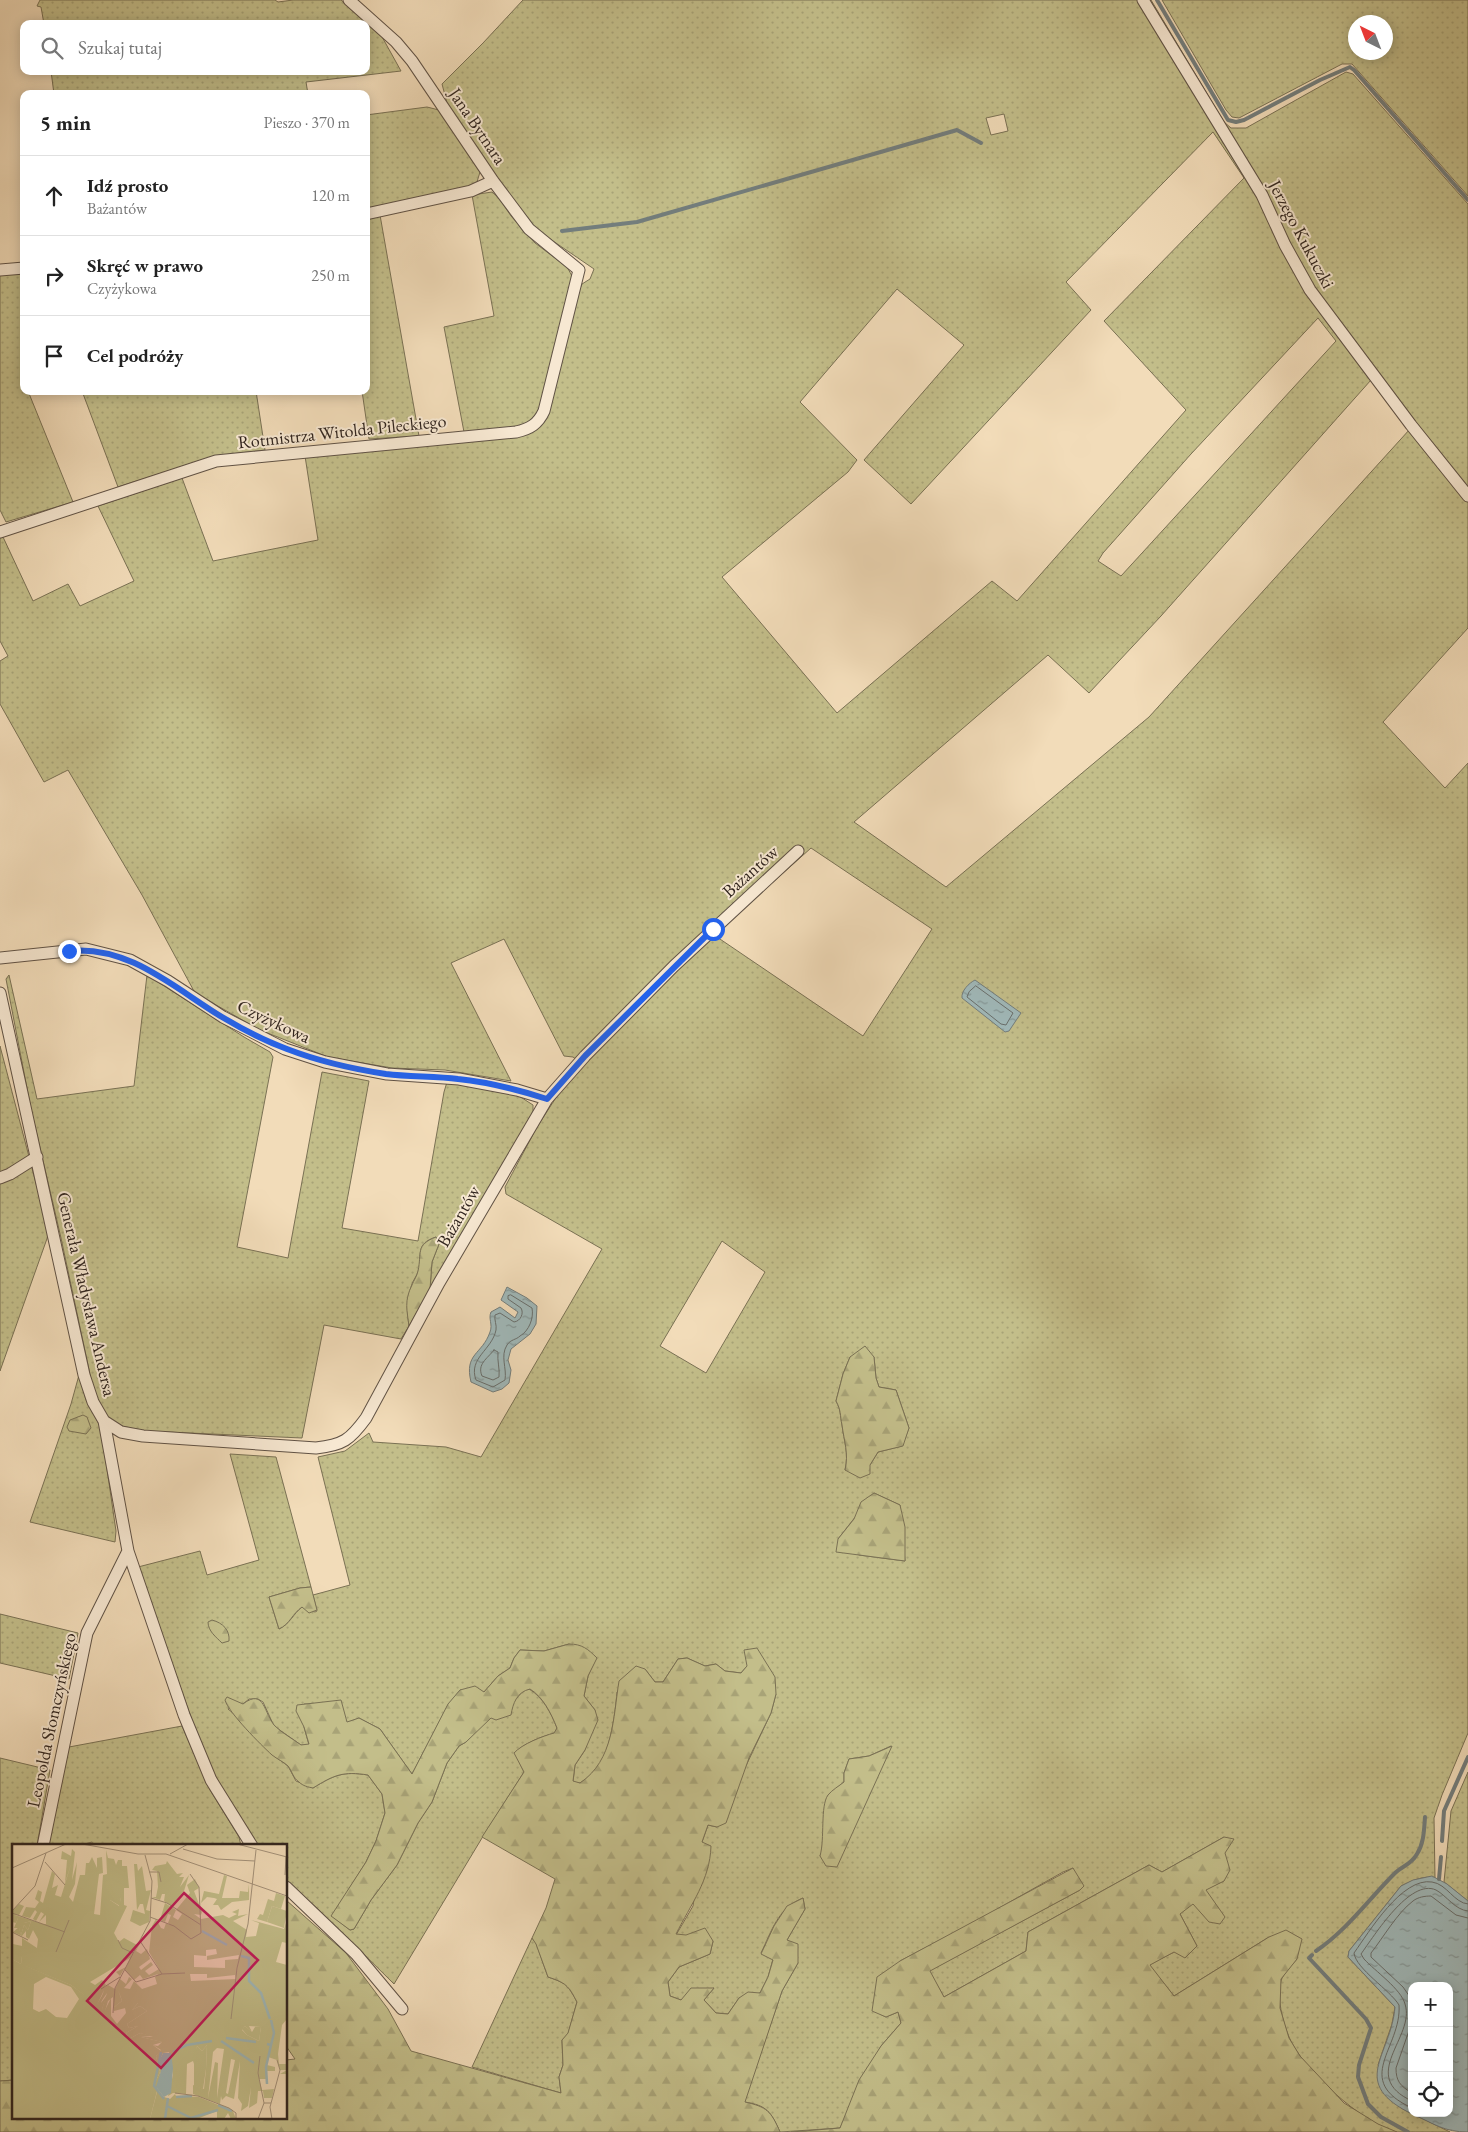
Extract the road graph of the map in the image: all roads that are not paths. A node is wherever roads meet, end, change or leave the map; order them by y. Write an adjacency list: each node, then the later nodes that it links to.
1 (349, 0): 3 (street, Jana Bytnara)
2 (1143, 0): 8 (street, Jerzego Kukuczki)
3 (494, 181): 4 (street); 7 (street, Jana Bytnara)
4 (370, 213)
5 (20, 268): 6 (street)
6 (0, 270)
7 (579, 270): 9 (street, Rotmistrza Witolda Pileckiego)
8 (1468, 496)
9 (0, 532)
10 (798, 852): 13 (street, Bażantów)
11 (0, 958): 13 (street, Czyżykowa)
12 (0, 993): 14 (street, Generała Władysława Andersa)
13 (547, 1099): 16 (street, Bażantów)
14 (37, 1158): 15 (street); 16 (street, Generała Władysława Andersa)
15 (0, 1178)
16 (104, 1421): 17 (street, Generała Władysława Andersa)
17 (128, 1551): 18 (street, Leopolda Słomczyńskiego); 19 (street, Generała Władysława Andersa)
18 (43, 1844)
19 (251, 1844)
20 (288, 1889): 21 (street)
21 (402, 2009)

